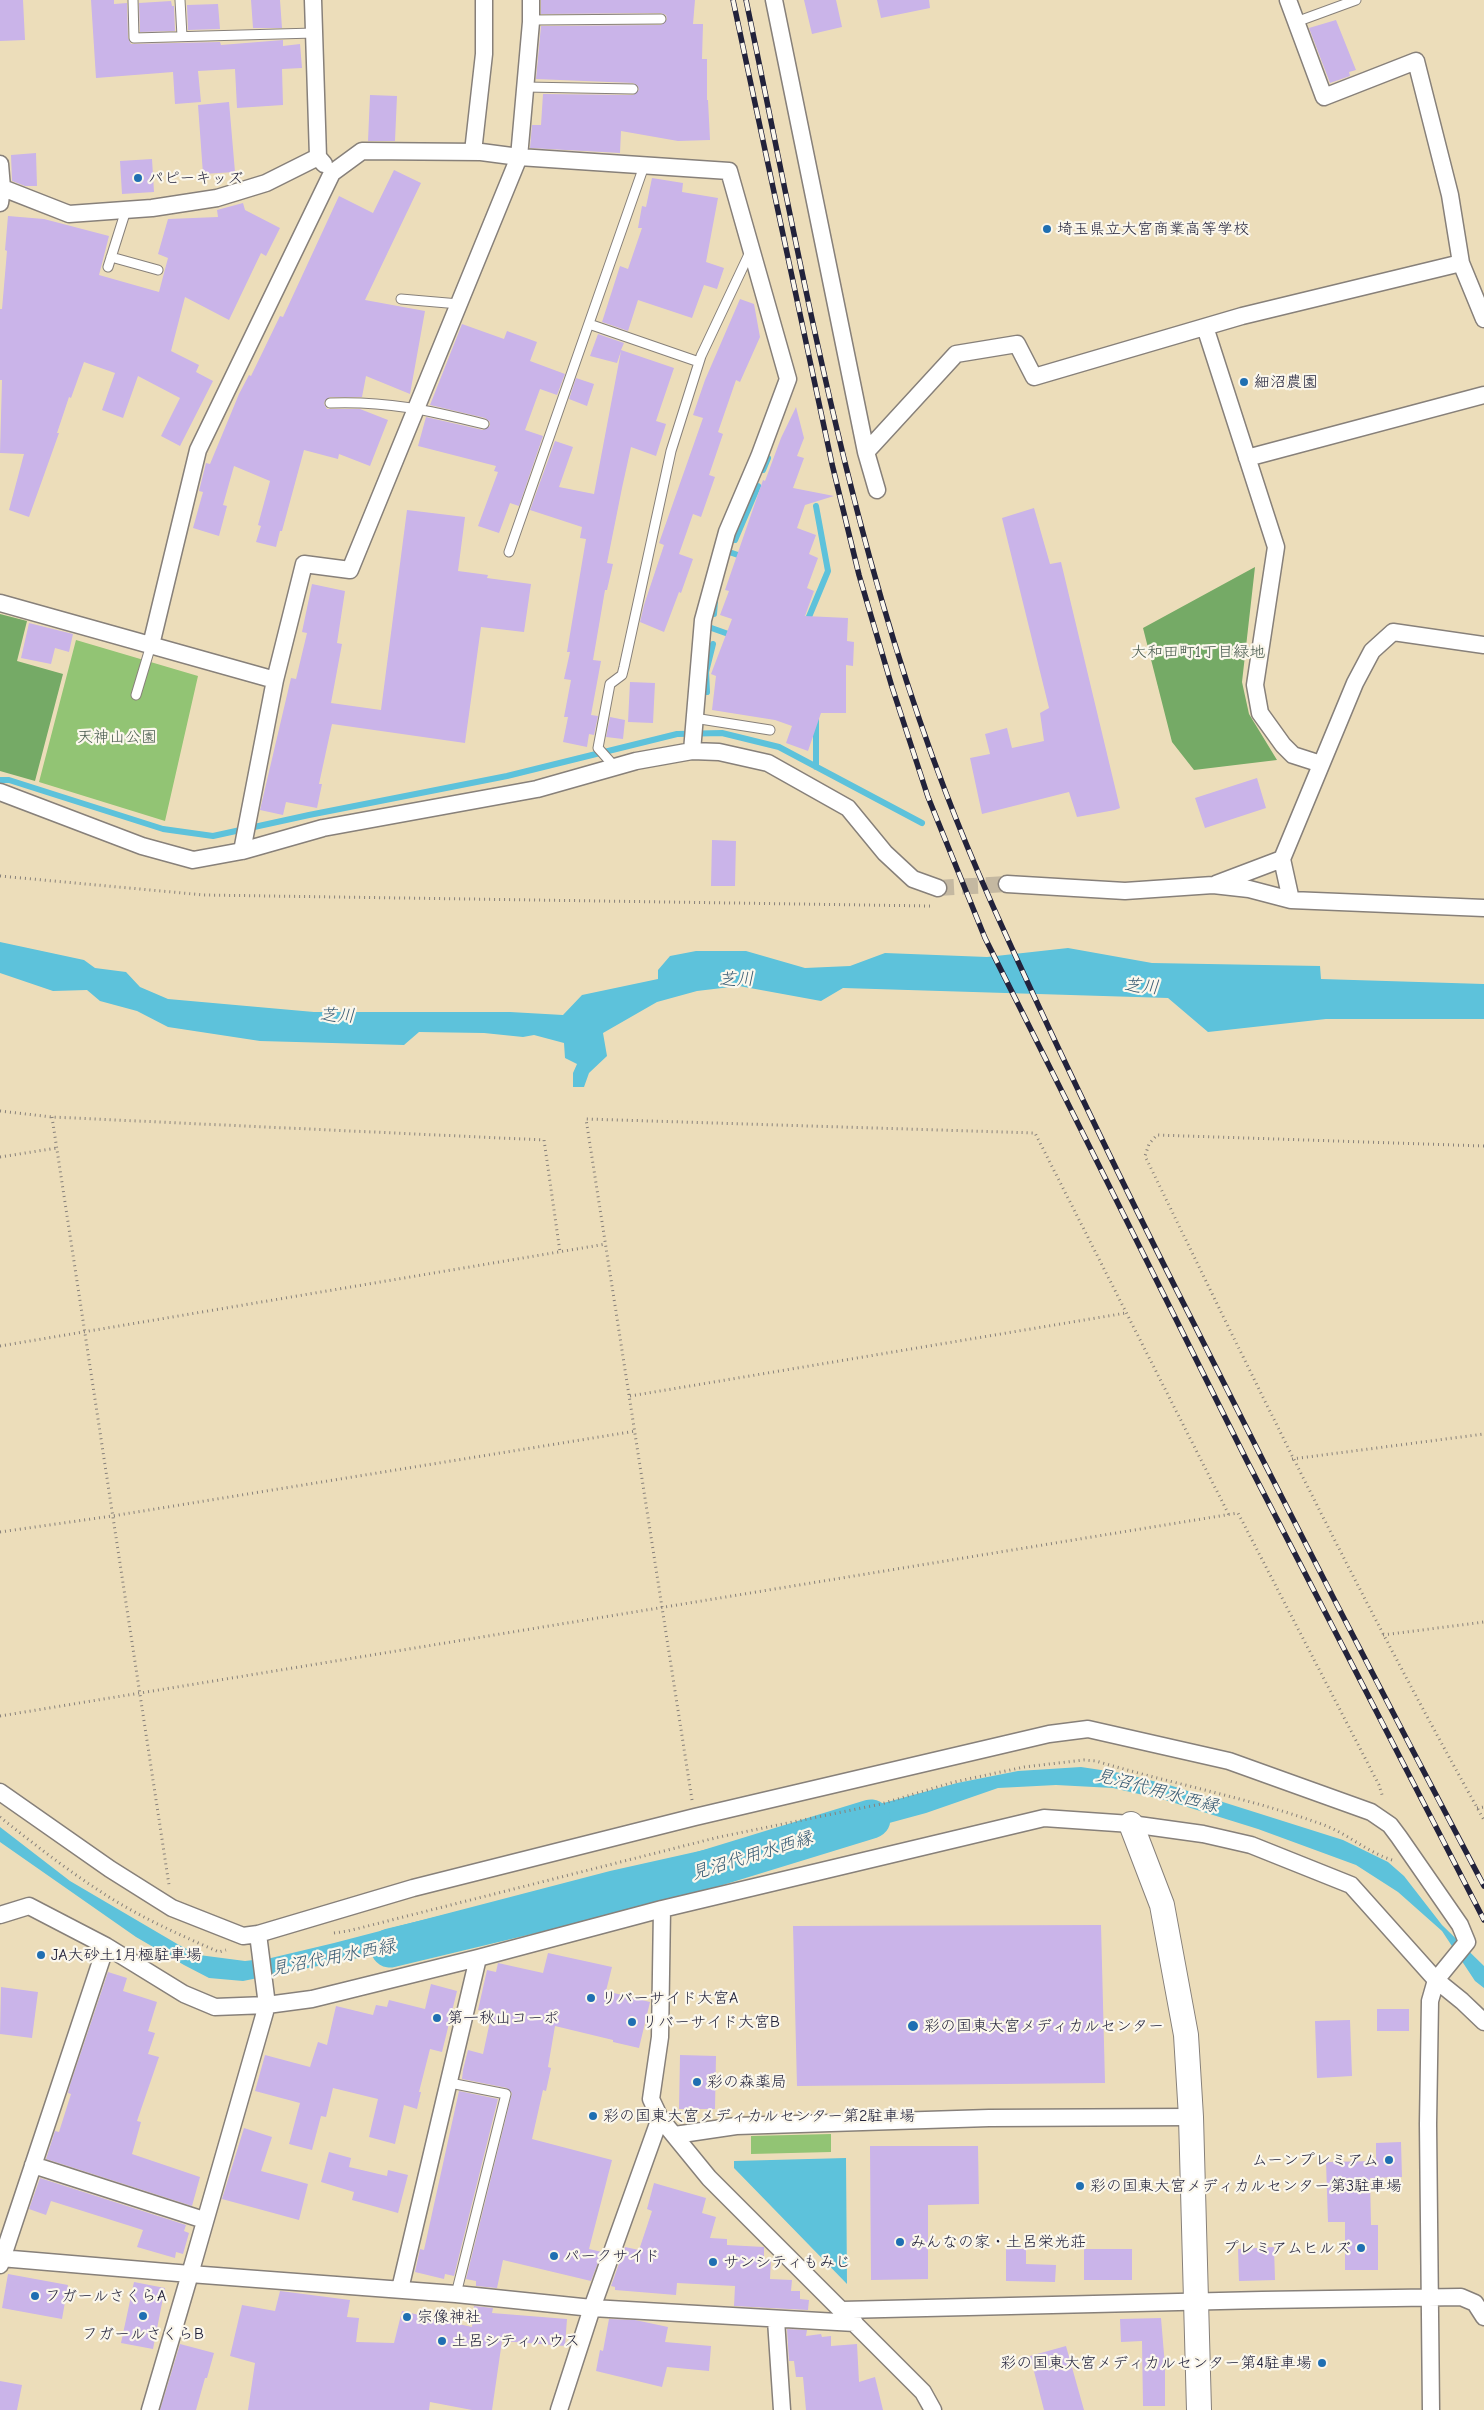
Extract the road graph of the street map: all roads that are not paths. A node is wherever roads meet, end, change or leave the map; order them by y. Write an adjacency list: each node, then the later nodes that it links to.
1 (133, 0): 13 (lane)
2 (180, 0): 13 (lane)
3 (313, 0): 12 (street)
4 (484, 0): 16 (street)
5 (530, 0): 10 (street)
6 (774, 0): 39 (street)
7 (1288, 0): 11 (street)
8 (1356, 0): 11 (lane)
9 (661, 19): 10 (lane)
10 (531, 20): 14 (street)
11 (1296, 22): 26 (street)
12 (314, 33): 13 (lane); 17 (street)
13 (182, 36)
14 (525, 87): 15 (lane); 18 (street)
15 (633, 89)
16 (473, 152): 18 (street); 21 (street)
17 (318, 157): 21 (street); 23 (street)
18 (519, 157): 20 (street); 30 (street)
19 (0, 164): 22 (street)
20 (644, 166): 24 (street); 32 (lane)
21 (332, 173): 44 (street)
22 (1, 193): 23 (street)
23 (126, 210): 25 (lane)
24 (751, 250): 34 (lane); 48 (street)
25 (111, 257): 27 (lane); 28 (lane)
26 (1461, 263): 31 (street); 33 (street)
27 (108, 268)
28 (158, 270)
29 (401, 299): 30 (lane)
30 (459, 304): 37 (street)
31 (1484, 319)
32 (589, 324): 34 (lane); 42 (lane)
33 (1205, 327): 39 (street); 40 (street)
34 (699, 362): 52 (lane)
35 (1484, 395): 40 (street)
36 (330, 403): 37 (lane)
37 (417, 408): 38 (lane); 46 (street)
38 (484, 424)
39 (866, 452): 41 (street)
40 (1248, 458): 51 (street)
41 (877, 490)
42 (509, 552)
43 (0, 603): 44 (street)
44 (152, 645): 46 (street); 47 (lane)
45 (1484, 646): 51 (street)
46 (275, 680): 54 (street)
47 (136, 695)
48 (694, 718): 49 (lane); 50 (street)
49 (770, 730)
50 (692, 751): 52 (street); 58 (street)
51 (1321, 764): 55 (street)
52 (615, 766): 54 (street)
53 (0, 792): 54 (street)
54 (242, 851)
55 (1282, 859): 57 (street); 59 (street)
56 (1007, 884): 57 (street)
57 (1213, 885): 59 (street)
58 (938, 888)
59 (1291, 900): 60 (street)
60 (1484, 908)
61 (0, 1792): 65 (street)
62 (1131, 1824): 63 (street); 68 (street); 72 (street)
63 (662, 1909): 67 (street); 73 (street)
64 (0, 1915): 66 (street)
65 (258, 1934): 68 (street); 69 (street)
66 (106, 1946): 69 (street); 75 (street)
67 (478, 1958): 69 (street); 71 (street)
68 (1440, 1976): 70 (street); 81 (street)
69 (267, 2005): 76 (street)
70 (1484, 2022)
71 (450, 2083): 79 (street); 80 (lane)
72 (1191, 2117): 74 (street); 82 (street)
73 (660, 2118): 74 (street); 83 (street)
74 (674, 2135): 84 (street)
75 (33, 2165): 76 (street); 77 (street)
76 (204, 2220): 78 (street)
77 (1, 2260): 78 (street)
78 (190, 2274): 79 (street); 88 (street)
79 (400, 2289): 80 (street)
80 (456, 2294): 83 (street)
81 (1431, 2298): 82 (street); 85 (street); 93 (street)
82 (1196, 2301): 84 (street); 92 (street)
83 (592, 2308): 86 (street); 89 (street)
84 (842, 2310): 87 (street)
85 (1484, 2317)
86 (776, 2320): 87 (street); 90 (street)
87 (855, 2323): 91 (street)
88 (150, 2410)
89 (559, 2410)
90 (782, 2410)
91 (933, 2410)
92 (1199, 2410)
93 (1431, 2410)

